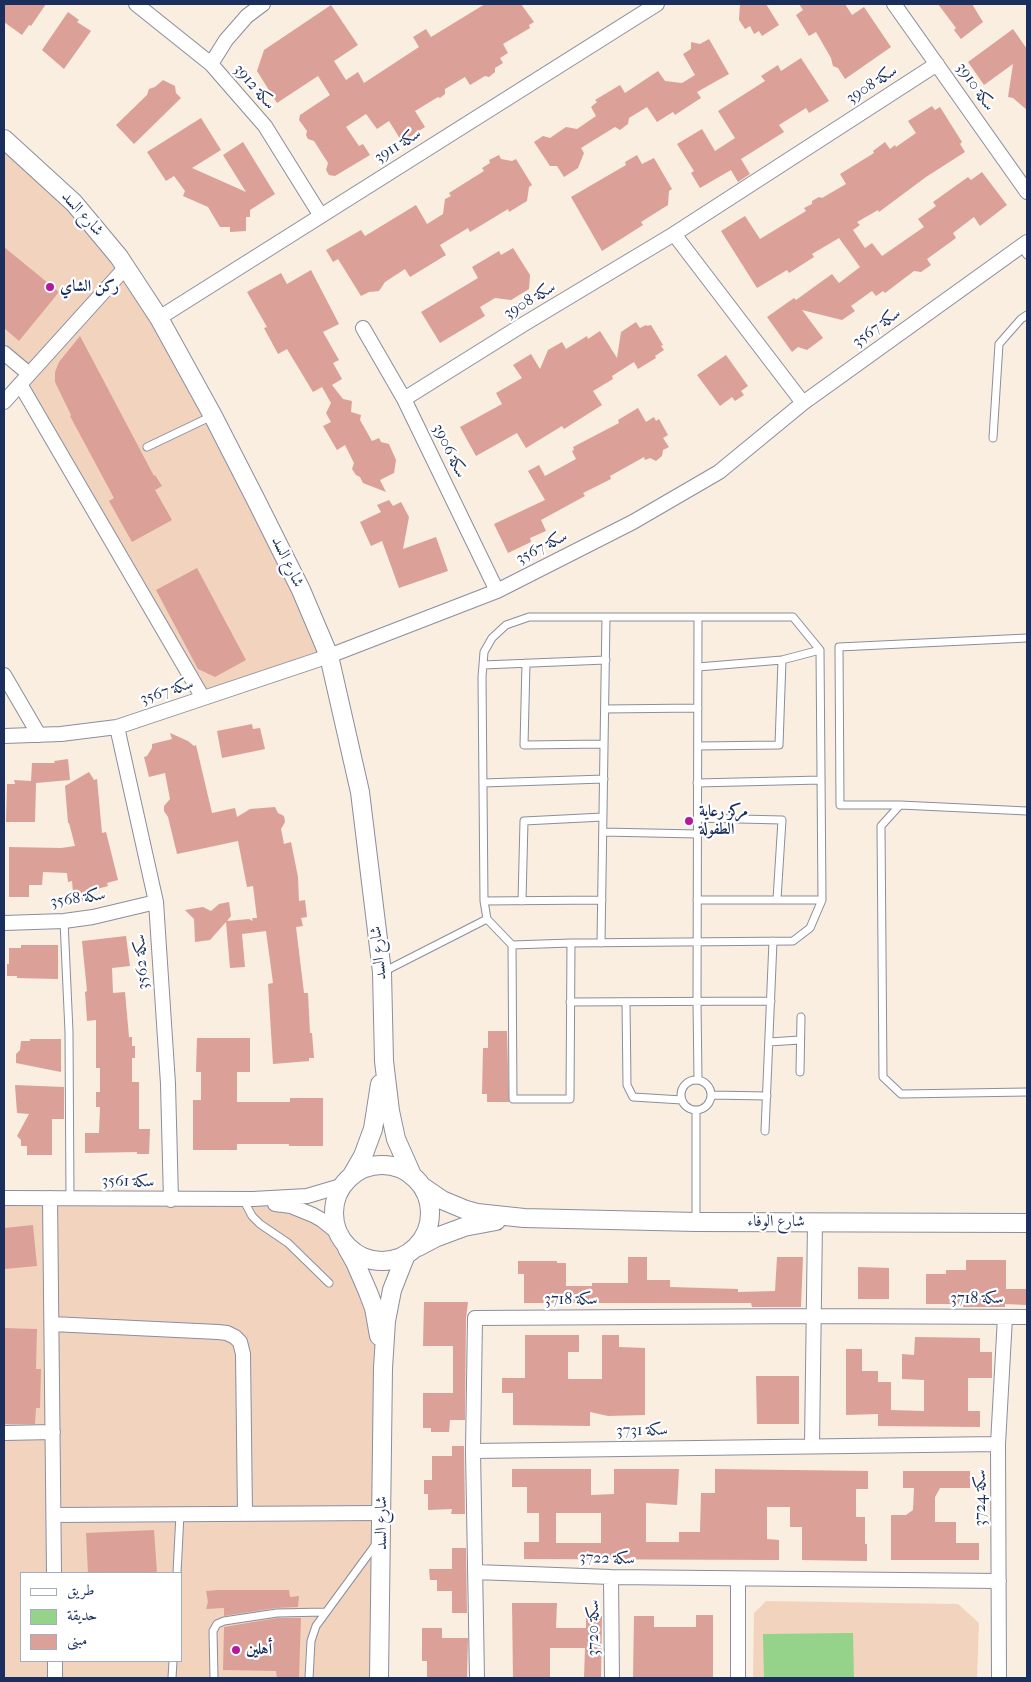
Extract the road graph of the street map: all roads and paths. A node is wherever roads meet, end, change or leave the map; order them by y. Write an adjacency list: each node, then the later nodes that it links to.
1 (136, 4): 5 (street, سكة 3912)
2 (263, 4): 5 (street)
3 (656, 4): 9 (street, سكة 3911)
4 (894, 4): 6 (street, سكة 3910)
5 (211, 64): 9 (street, سكة 3912)
6 (938, 64): 8 (street, سكة 3910); 10 (street, سكة 3908)
7 (4, 139): 12 (street, شارع السد)
8 (1027, 192)
9 (321, 216): 14 (street, سكة 3911)
10 (674, 234): 18 (street, سكة 3908); 20 (street)
11 (1025, 247): 20 (street, سكة 3567)
12 (126, 267): 14 (street, شارع السد); 17 (street)
13 (1027, 315): 22 (lane)
14 (159, 318): 21 (street, شارع السد)
15 (364, 328): 18 (street, سكة 3906)
16 (4, 352): 17 (street)
17 (25, 379): 19 (street); 36 (street)
18 (404, 399): 24 (street, سكة 3906)
19 (4, 402)
20 (803, 403): 24 (street, سكة 3567)
21 (213, 416): 23 (lane); 29 (street, شارع السد)
22 (993, 438)
23 (147, 447)
24 (497, 591): 29 (street, سكة 3567)
25 (606, 617): 26 (lane); 30 (lane); 33 (lane)
26 (698, 618): 28 (lane); 34 (lane)
27 (1027, 638): 48 (lane)
28 (820, 650): 31 (lane); 45 (lane)
29 (329, 656): 36 (street, سكة 3567); 69 (street, شارع السد)
30 (606, 660): 32 (lane); 38 (lane)
31 (782, 660): 34 (lane); 43 (lane)
32 (526, 663): 33 (lane); 42 (lane)
33 (483, 665): 46 (lane)
34 (698, 668): 37 (lane)
35 (4, 675): 40 (street)
36 (203, 698): 39 (street, سكة 3567)
37 (698, 708): 38 (lane); 43 (lane)
38 (605, 710): 42 (lane)
39 (117, 727): 40 (street, سكة 3567); 60 (street, سكة 3562)
40 (39, 735): 41 (street, سكة 3567)
41 (4, 736)
42 (604, 744): 44 (lane)
43 (698, 746): 47 (lane)
44 (604, 779): 46 (lane); 50 (lane)
45 (822, 780): 47 (lane); 57 (lane)
46 (483, 783): 58 (lane)
47 (697, 783): 51 (lane)
48 (900, 805): 49 (lane); 80 (lane)
49 (1027, 811)
50 (603, 817): 52 (lane); 59 (lane)
51 (697, 818): 53 (lane); 54 (lane)
52 (603, 832): 53 (lane); 55 (lane)
53 (697, 834): 56 (lane)
54 (777, 899): 56 (lane); 57 (lane)
55 (602, 900): 59 (lane); 66 (lane)
56 (697, 900): 67 (lane)
57 (822, 900): 64 (lane)
58 (484, 901): 59 (lane); 61 (lane)
59 (522, 901)
60 (156, 902): 62 (street, سكة 3568); 92 (street, سكة 3562)
61 (487, 919): 68 (lane); 69 (lane)
62 (64, 921): 63 (street, سكة 3568); 90 (lane)
63 (4, 923)
64 (773, 941): 67 (lane); 70 (lane)
65 (571, 943): 66 (lane); 68 (lane); 71 (lane)
66 (601, 943): 67 (lane)
67 (697, 943): 73 (lane)
68 (512, 945): 71 (lane)
69 (382, 972): 77 (street, شارع السد)
70 (771, 1001): 73 (lane); 76 (lane)
71 (570, 1002): 72 (lane)
72 (626, 1002): 73 (lane); 83 (lane)
73 (697, 1002): 79 (lane)
74 (801, 1017): 75 (lane)
75 (800, 1040): 76 (lane); 78 (lane)
76 (769, 1042): 82 (lane)
77 (384, 1061): 86 (street, شارع السد); 87 (street, شارع السد)
78 (800, 1072)
79 (698, 1080): 81 (lane); 83 (lane)
80 (1027, 1092)
81 (711, 1095): 82 (lane); 84 (lane)
82 (767, 1096): 85 (lane)
83 (682, 1100): 84 (lane)
84 (696, 1110): 94 (lane)
85 (766, 1131)
86 (347, 1180): 87 (street); 91 (street, سكة 3561); 97 (street)
87 (417, 1181): 93 (street, شارع الوفاء); 98 (street)
88 (4, 1198): 89 (street, سكة 3561)
89 (50, 1198): 90 (street, سكة 3561); 103 (street)
90 (70, 1199): 92 (street, سكة 3561)
91 (248, 1199): 92 (street, سكة 3561); 97 (street, سكة 3561); 99 (lane)
92 (171, 1200)
93 (524, 1218): 94 (street, شارع الوفاء); 98 (street, شارع الوفاء)
94 (696, 1222): 95 (street, شارع الوفاء)
95 (815, 1222): 96 (street, شارع الوفاء); 100 (street)
96 (1027, 1222)
97 (342, 1239): 98 (street); 104 (street, شارع السد)
98 (411, 1252): 104 (street, شارع السد)
99 (329, 1283)
100 (814, 1316): 101 (street, سكة 3718); 108 (street); 109 (street, سكة 3718)
101 (1005, 1317): 102 (street, سكة 3718); 107 (street, سكة 3724)
102 (1027, 1317)
103 (52, 1324): 105 (street); 112 (street)
104 (383, 1368): 110 (street, شارع السد)
105 (53, 1432): 106 (street); 113 (street)
106 (4, 1433)
107 (998, 1444): 108 (street, سكة 3731); 120 (street, سكة 3724)
108 (812, 1445): 109 (street, سكة 3731)
109 (473, 1451): 117 (street, سكة 3718)
110 (381, 1513): 112 (street); 114 (street, شارع السد)
111 (180, 1514): 112 (street); 113 (street); 116 (lane)
112 (245, 1514)
113 (54, 1515): 115 (street)
114 (382, 1535): 121 (lane); 128 (street, شارع السد)
115 (54, 1572)
116 (177, 1572)
117 (475, 1572): 118 (street, سكة 3722); 129 (street, سكة 3718)
118 (612, 1577): 119 (street, سكة 3722); 130 (street, سكة 3720)
119 (738, 1579): 120 (street, سكة 3722); 131 (street)
120 (999, 1580): 132 (street, سكة 3724)
121 (325, 1612): 126 (lane); 127 (lane)
122 (55, 1662): 124 (street)
123 (173, 1662): 125 (lane)
124 (55, 1678)
125 (172, 1678)
126 (214, 1678)
127 (309, 1678)
128 (379, 1678)
129 (477, 1678)
130 (612, 1678)
131 (738, 1678)
132 (999, 1678)

